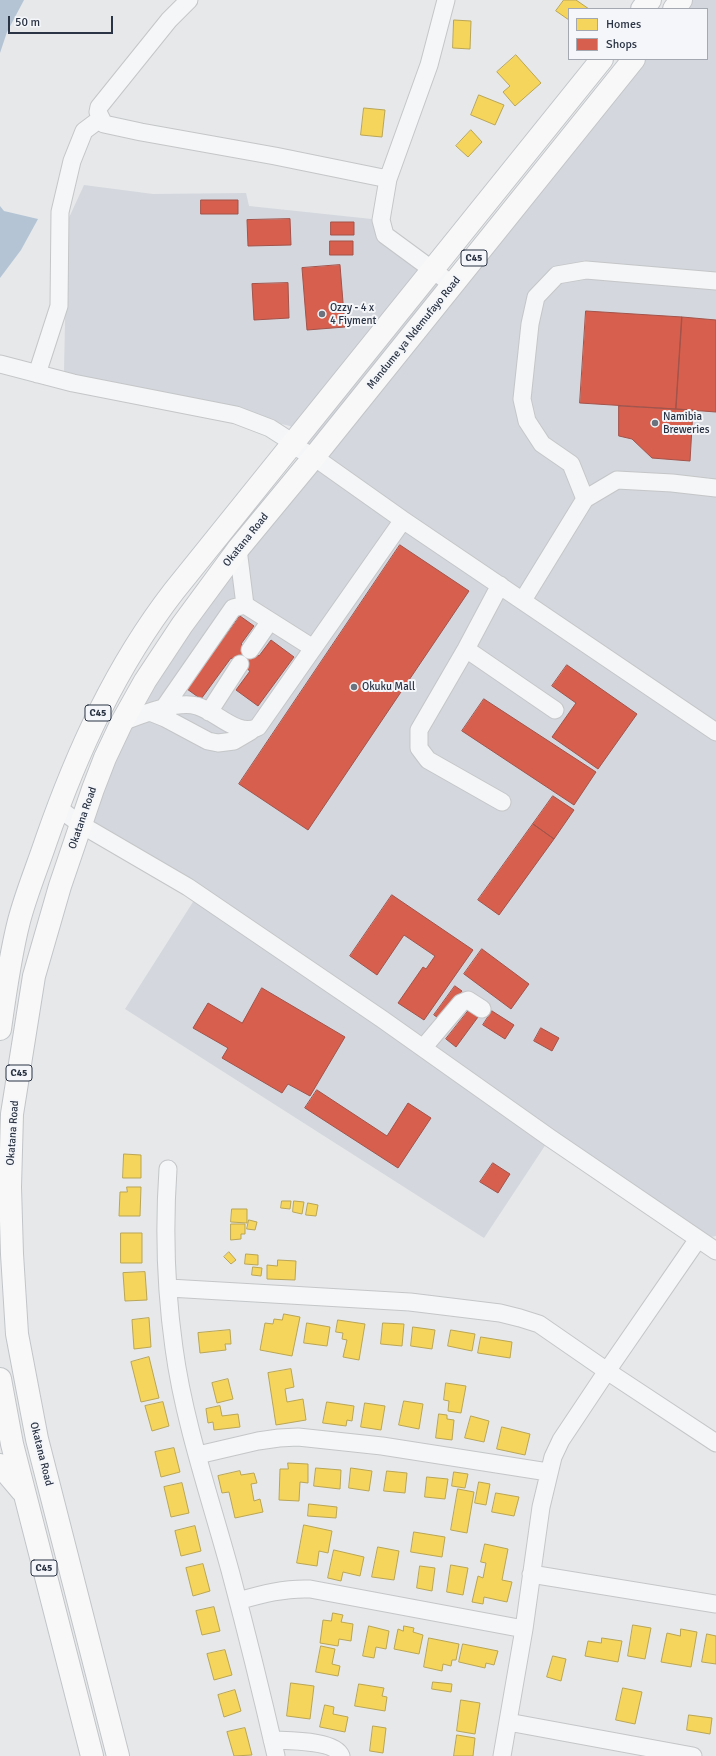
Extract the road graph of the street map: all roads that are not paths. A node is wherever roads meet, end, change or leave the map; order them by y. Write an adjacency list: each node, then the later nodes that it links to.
1 (189, 0): 9 (street)
2 (446, 0): 10 (street)
3 (650, 0): 5 (main road)
4 (681, 0): 6 (main road)
5 (643, 8)
6 (675, 8)
7 (601, 60): 11 (main road, C45)
8 (633, 60): 13 (main road, Mandume ya Ndemufayo Road / C45)
9 (100, 118): 10 (street); 15 (street)
10 (388, 179): 11 (street)
11 (433, 269): 13 (street); 16 (main road, C45)
12 (716, 281): 19 (street)
13 (453, 285): 17 (main road, Mandume ya Ndemufayo Road / C45)
14 (0, 364): 15 (street)
15 (37, 374): 16 (street)
16 (292, 445): 17 (street); 37 (main road, C45)
17 (314, 457): 20 (street); 21 (main road, Okatana Road / C45)
18 (716, 488): 19 (street)
19 (585, 499): 23 (street)
20 (403, 520): 22 (street); 26 (street)
21 (238, 550): 24 (street); 33 (main road, Okatana Road / C45)
22 (500, 585): 23 (street); 27 (street)
23 (523, 600): 35 (street)
24 (245, 605): 25 (street); 30 (street)
25 (270, 621): 26 (street); 28 (street)
26 (313, 648): 34 (street)
27 (466, 649): 31 (street); 36 (street)
28 (250, 650)
29 (240, 664): 32 (street)
30 (156, 710): 32 (street); 33 (street); 34 (street)
31 (555, 710)
32 (209, 712): 34 (street)
33 (122, 722): 38 (main road, Okatana Road / C45)
34 (251, 731)
35 (716, 732)
36 (502, 802)
37 (57, 807): 38 (street); 40 (main road, C45)
38 (80, 824): 41 (street); 48 (main road, Okatana Road / C45)
39 (482, 1008): 41 (street)
40 (0, 1029)
41 (423, 1048): 43 (street)
42 (168, 1169): 45 (street)
43 (698, 1239): 44 (street); 46 (street)
44 (716, 1251)
45 (169, 1288): 46 (street); 51 (street)
46 (607, 1371): 50 (street); 53 (street)
47 (0, 1379): 49 (main road, C45)
48 (31, 1410): 49 (street); 62 (main road, Okatana Road / C45)
49 (3, 1415): 54 (main road, C45)
50 (716, 1442)
51 (198, 1455): 53 (street); 56 (street)
52 (0, 1465): 54 (main road)
53 (548, 1472): 55 (street)
54 (26, 1497): 61 (main road, C45)
55 (531, 1574): 57 (street); 58 (street)
56 (238, 1601): 58 (street); 60 (street)
57 (716, 1604)
58 (524, 1629): 59 (street)
59 (508, 1722): 64 (street); 65 (street)
60 (274, 1748): 63 (street)
61 (92, 1756)
62 (118, 1756)
63 (341, 1756)
64 (502, 1756)
65 (693, 1756)

